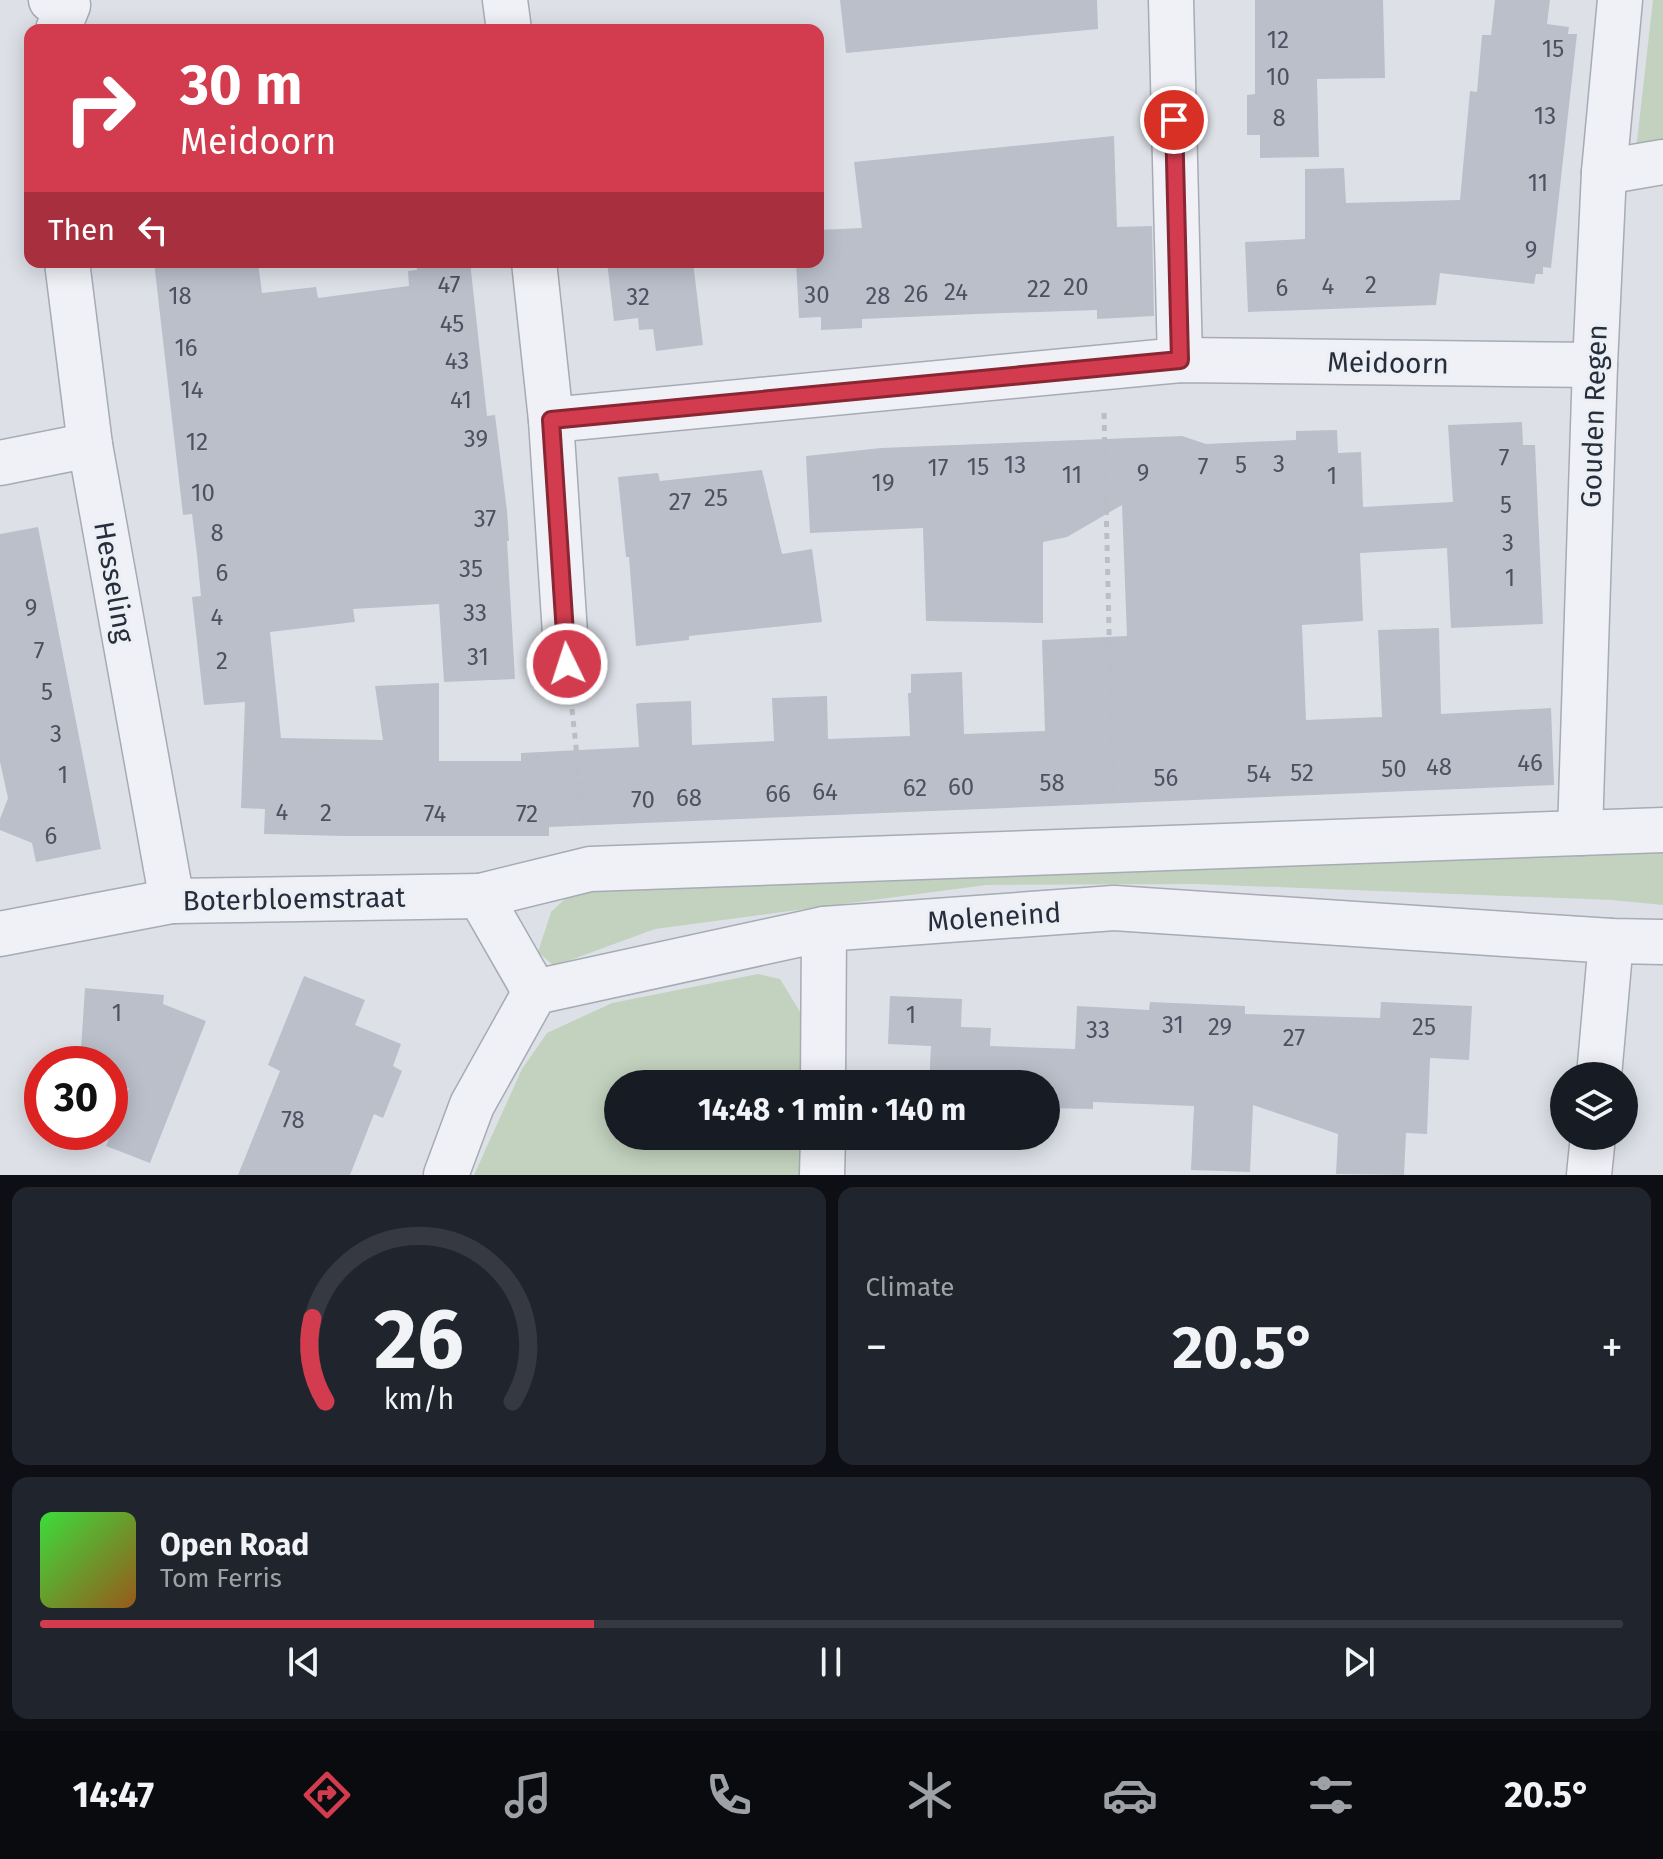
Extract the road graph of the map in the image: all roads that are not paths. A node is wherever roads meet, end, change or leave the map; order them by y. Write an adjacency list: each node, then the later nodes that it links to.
1 (505, 0): 4 (street)
2 (1171, 0): 9 (street)
3 (1620, 0): 6 (street, Gouden Regen)
4 (508, 24)
5 (1663, 162): 6 (street)
6 (1604, 172): 10 (street, Gouden Regen)
7 (68, 268): 12 (street, Hesseling)
8 (535, 268): 11 (street)
9 (1180, 360): 10 (street, Meidoorn); 11 (street, Meidoorn)
10 (1595, 365): 16 (street, Gouden Regen)
11 (551, 420): 14 (street)
12 (90, 445): 13 (street); 18 (street, Hesseling)
13 (0, 463)
14 (567, 664)
15 (1663, 830): 16 (street)
16 (1580, 833): 17 (street)
17 (480, 896): 18 (street, Boterbloemstraat); 23 (street)
18 (172, 901): 20 (street, Boterbloemstraat)
19 (824, 929): 21 (street, Moleneind); 23 (street, Moleneind); 25 (street)
20 (0, 934)
21 (1611, 941): 22 (street, Moleneind); 24 (street)
22 (1663, 942)
23 (535, 992): 28 (street)
24 (1600, 1062)
25 (823, 1070)
26 (823, 1150): 29 (street)
27 (1592, 1150): 30 (street)
28 (446, 1175)
29 (822, 1175)
30 (1589, 1175)

